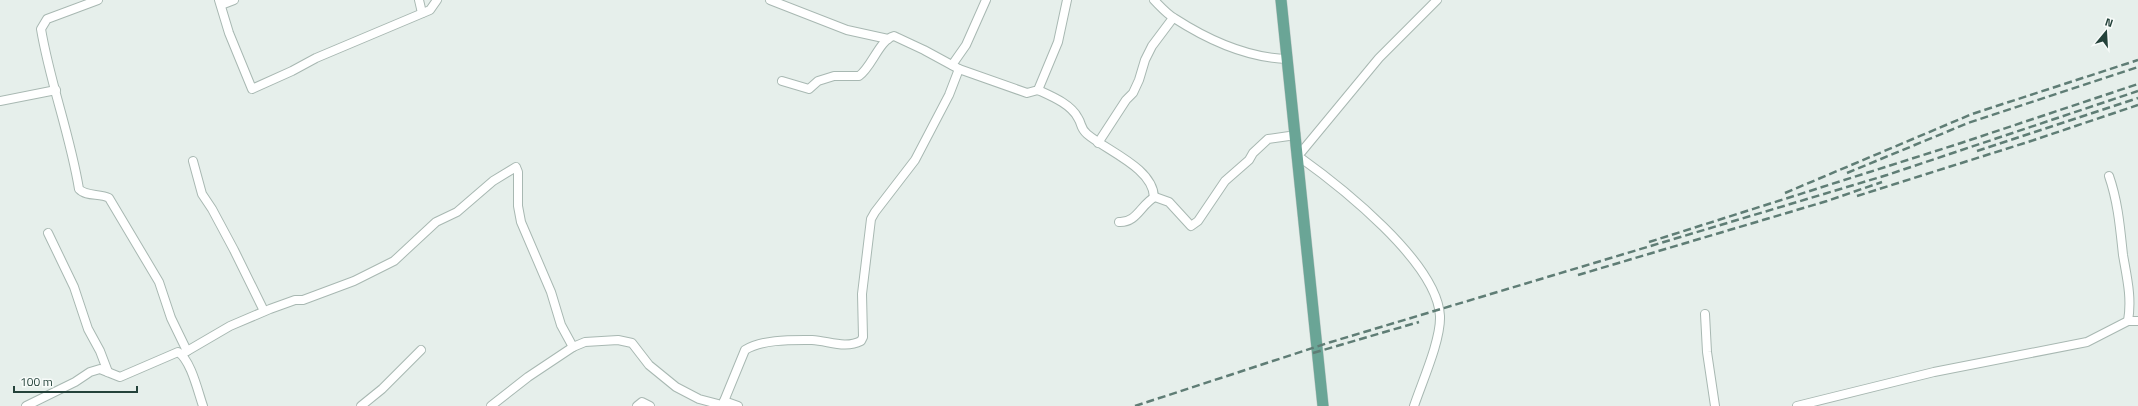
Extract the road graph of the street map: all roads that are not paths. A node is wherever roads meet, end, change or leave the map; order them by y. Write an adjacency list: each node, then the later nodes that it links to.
1 (98, 0): 18 (street)
2 (234, 0): 11 (street)
3 (419, 0): 12 (street)
4 (437, 0): 12 (street)
5 (770, 0): 14 (street)
6 (986, 0): 16 (street)
7 (1067, 0): 19 (street)
8 (1154, 0): 13 (street)
9 (1281, 0): 15 (main road)
10 (1437, 0): 23 (street)
11 (220, 2): 12 (street)
12 (422, 13)
13 (1173, 18): 15 (street); 22 (street)
14 (888, 39): 16 (street); 17 (street)
15 (1288, 59): 21 (main road)
16 (955, 67): 19 (street); 38 (street)
17 (782, 81)
18 (56, 90): 20 (street); 35 (street)
19 (1038, 90): 22 (street)
20 (0, 101)
21 (1296, 135): 23 (main road); 26 (street)
22 (1098, 143): 26 (street)
23 (1298, 156): 46 (main road); 47 (street)
24 (193, 161): 29 (street)
25 (2109, 176): 32 (street)
26 (1154, 197): 27 (street)
27 (1119, 222)
28 (48, 233): 36 (street)
29 (264, 311): 33 (street); 35 (street)
30 (1705, 314): 48 (street)
31 (2138, 321): 32 (street)
32 (2128, 322): 49 (street)
33 (573, 347): 38 (street); 42 (street)
34 (421, 350): 41 (street)
35 (184, 352): 36 (street); 40 (street)
36 (108, 372): 37 (street)
37 (42, 402): 39 (street)
38 (723, 404): 45 (street)
39 (26, 406)
40 (203, 406)
41 (361, 406)
42 (491, 406)
43 (637, 406): 44 (street)
44 (650, 406)
45 (738, 406)
46 (1322, 406)
47 (1414, 406)
48 (1715, 406)
49 (1797, 406)

